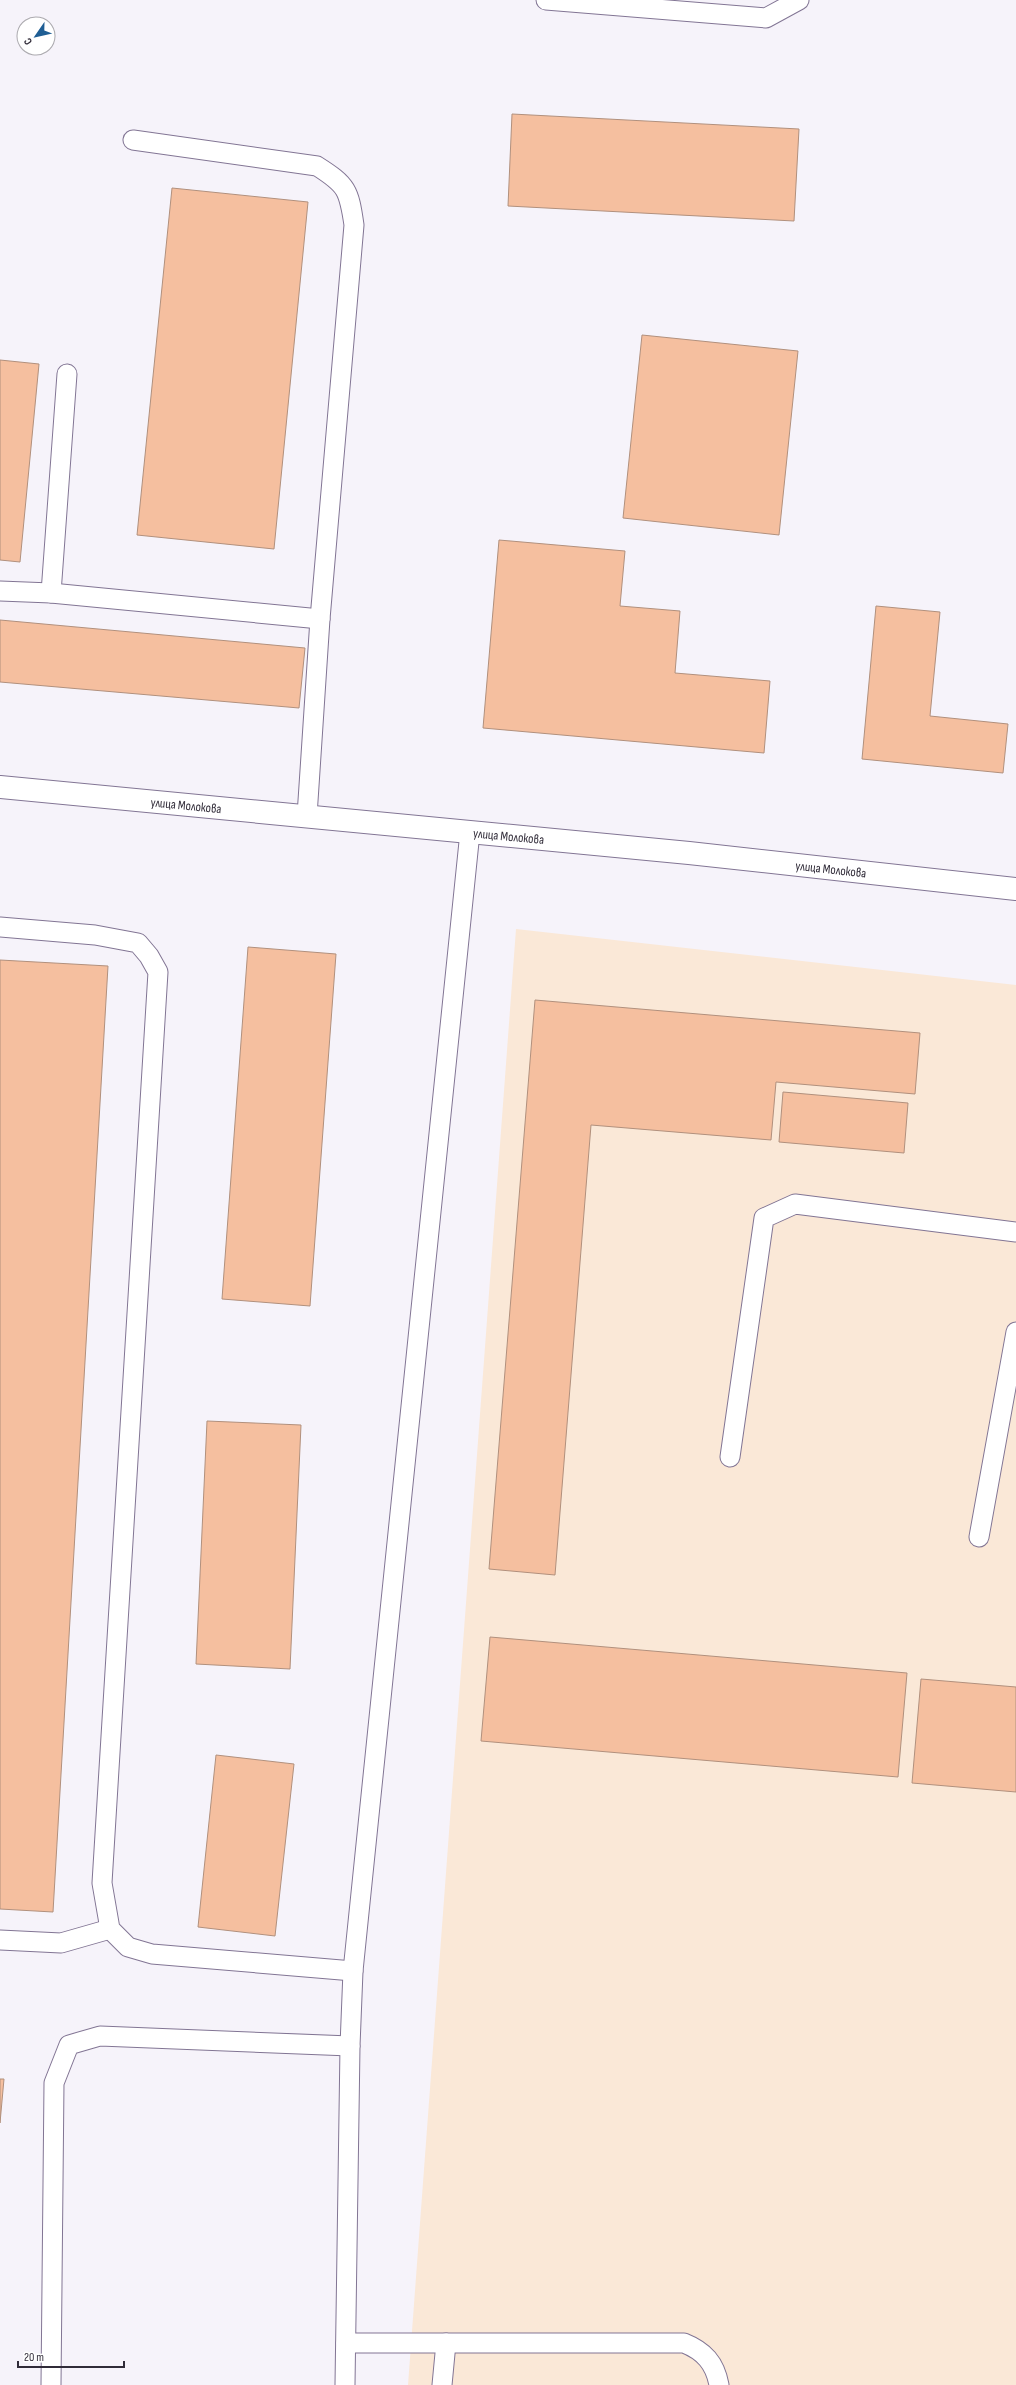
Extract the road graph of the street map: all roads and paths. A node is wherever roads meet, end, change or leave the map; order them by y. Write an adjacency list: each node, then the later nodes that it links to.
1 (546, 0): 2 (lane)
2 (800, 0)
3 (133, 140): 7 (lane)
4 (67, 374): 6 (lane)
5 (0, 591): 6 (lane)
6 (51, 593): 7 (lane)
7 (320, 619): 9 (lane)
8 (0, 787): 9 (street, улица Молокова)
9 (307, 816): 10 (street, улица Молокова)
10 (470, 832): 11 (street, улица Молокова); 19 (lane)
11 (1016, 889)
12 (0, 927): 17 (lane)
13 (1016, 1232): 15 (lane)
14 (1016, 1332): 16 (lane)
15 (730, 1457)
16 (979, 1537)
17 (110, 1930): 18 (lane); 19 (lane)
18 (0, 1940)
19 (353, 1971): 20 (lane)
20 (350, 2046): 22 (lane); 23 (lane)
21 (446, 2343): 22 (lane); 25 (lane); 26 (lane)
22 (346, 2344): 24 (lane)
23 (51, 2385)
24 (345, 2385)
25 (442, 2385)
26 (719, 2385)

